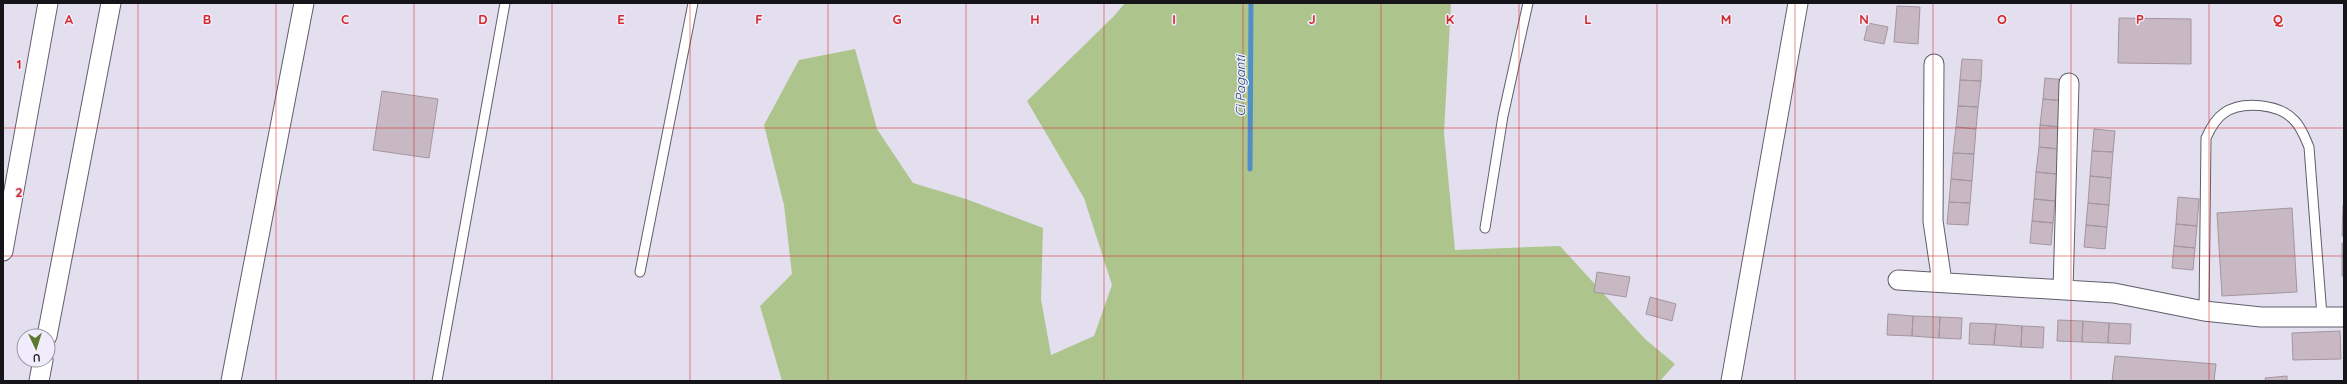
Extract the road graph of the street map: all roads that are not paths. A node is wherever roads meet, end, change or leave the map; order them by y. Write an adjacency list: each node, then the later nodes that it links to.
1 (48, 3): 11 (street)
2 (111, 3): 19 (street)
3 (304, 3): 22 (street)
4 (505, 3): 23 (lane)
5 (693, 3): 12 (lane)
6 (1528, 3): 10 (lane)
7 (1798, 3): 24 (street)
8 (1934, 64): 14 (street)
9 (2069, 83): 15 (street)
10 (1485, 228)
11 (3, 251)
12 (640, 272)
13 (1898, 280): 14 (street)
14 (1942, 282): 15 (street)
15 (2063, 290): 16 (street)
16 (2204, 311): 17 (street); 17 (lane)
17 (2322, 316): 18 (street)
18 (2344, 317)
19 (50, 328)
20 (41, 368): 21 (street)
21 (39, 381)
22 (231, 381)
23 (437, 381)
24 (1731, 381)

